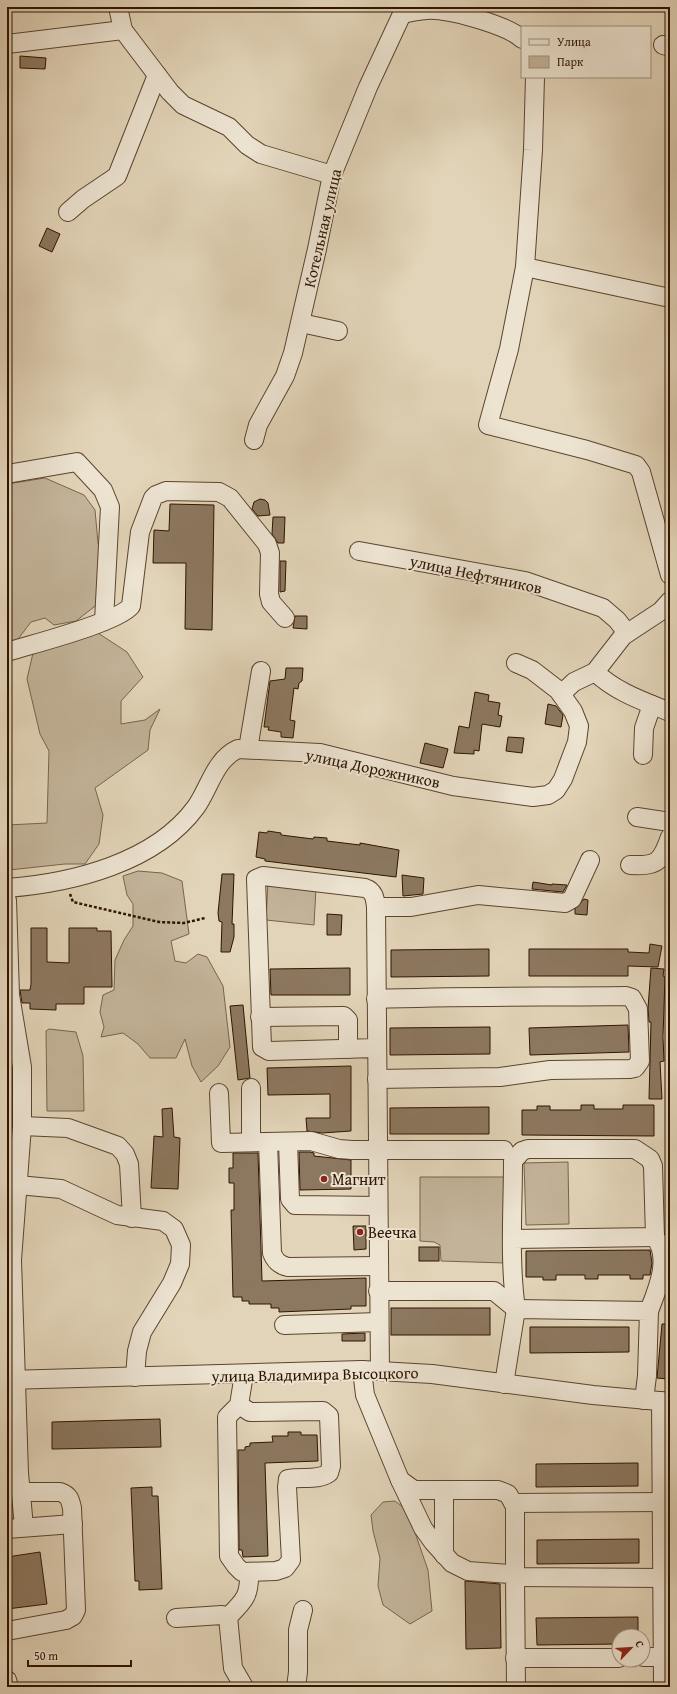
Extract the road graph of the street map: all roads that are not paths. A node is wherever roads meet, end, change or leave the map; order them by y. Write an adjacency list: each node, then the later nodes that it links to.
1 (118, 7): 4 (street)
2 (402, 10): 3 (street, Котельная улица); 9 (street, Котельная улица)
3 (470, 12): 5 (street, Котельная улица)
4 (123, 30): 6 (street); 7 (street)
5 (521, 38)
6 (7, 44)
7 (156, 75): 9 (street); 10 (street)
8 (535, 78): 11 (street)
9 (332, 175): 13 (street, Котельная улица)
10 (68, 212)
11 (525, 267): 12 (street); 18 (street)
12 (670, 298)
13 (301, 323): 14 (street); 15 (street, Котельная улица)
14 (338, 332)
15 (254, 440)
16 (7, 474): 21 (street)
17 (359, 551): 22 (street, улица Нефтяников)
18 (670, 575)
19 (670, 601): 22 (street)
20 (285, 618): 21 (street)
21 (104, 621): 23 (street)
22 (627, 633): 26 (street)
23 (7, 652)
24 (516, 663): 27 (street, улица Дорожников)
25 (261, 671): 30 (street)
26 (595, 672): 27 (street); 28 (street)
27 (561, 694): 30 (street, улица Дорожников)
28 (652, 705): 29 (street); 31 (street)
29 (670, 712)
30 (248, 749): 37 (street, улица Дорожников)
31 (643, 755)
32 (637, 817): 33 (street)
33 (670, 822)
34 (670, 837): 36 (street)
35 (590, 860): 39 (street)
36 (630, 865)
37 (7, 888)
38 (7, 900): 47 (street)
39 (375, 902): 40 (street); 41 (street)
40 (376, 998): 42 (street); 44 (street)
41 (260, 1017): 43 (street); 43 (street)
42 (377, 1048): 43 (street); 44 (street)
43 (348, 1049)
44 (377, 1079): 50 (street)
45 (251, 1088): 48 (street)
46 (219, 1093): 48 (street)
47 (22, 1126): 52 (street); 54 (street)
48 (259, 1142): 49 (street); 57 (street)
49 (288, 1142): 50 (street); 53 (street)
50 (377, 1149): 51 (street); 53 (street)
51 (504, 1150)
52 (18, 1185): 54 (street); 66 (street)
53 (378, 1206): 57 (street)
54 (132, 1218): 65 (street)
55 (654, 1237): 56 (street); 56 (street); 60 (street)
56 (513, 1239): 59 (street)
57 (379, 1266): 58 (street)
58 (378, 1291): 59 (street); 61 (street)
59 (516, 1309): 60 (street); 67 (street)
60 (648, 1311): 68 (street)
61 (379, 1322): 62 (street); 63 (street)
62 (284, 1324)
63 (371, 1371): 64 (street, улица Владимира Высоцкого); 67 (street, улица Владимира Высоцкого); 70 (street)
64 (244, 1374): 65 (street, улица Владимира Высоцкого); 69 (street)
65 (136, 1377): 66 (street, улица Владимира Высоцкого)
66 (11, 1380): 72 (street)
67 (504, 1384): 68 (street, улица Владимира Высоцкого)
68 (658, 1401): 73 (street)
69 (239, 1404): 79 (street); 79 (street)
70 (400, 1480): 71 (street); 78 (street)
71 (444, 1490): 74 (street); 78 (street)
72 (22, 1492): 75 (street); 77 (street)
73 (662, 1502): 74 (street); 76 (street)
74 (513, 1503): 80 (street)
75 (73, 1524): 77 (street); 86 (street)
76 (666, 1525): 81 (street)
77 (16, 1528)
78 (444, 1555): 80 (street)
79 (249, 1572): 84 (street)
80 (515, 1577): 81 (street); 87 (street)
81 (663, 1578): 82 (street)
82 (666, 1600): 90 (street)
83 (303, 1610): 94 (street)
84 (228, 1617): 85 (street); 93 (street)
85 (176, 1618)
86 (7, 1631)
87 (515, 1658): 88 (street); 95 (street)
88 (611, 1658)
89 (651, 1659): 90 (street)
90 (665, 1663): 96 (street)
91 (7, 1680): 92 (street)
92 (9, 1687)
93 (244, 1687)
94 (296, 1687)
95 (516, 1687)
96 (663, 1687)

